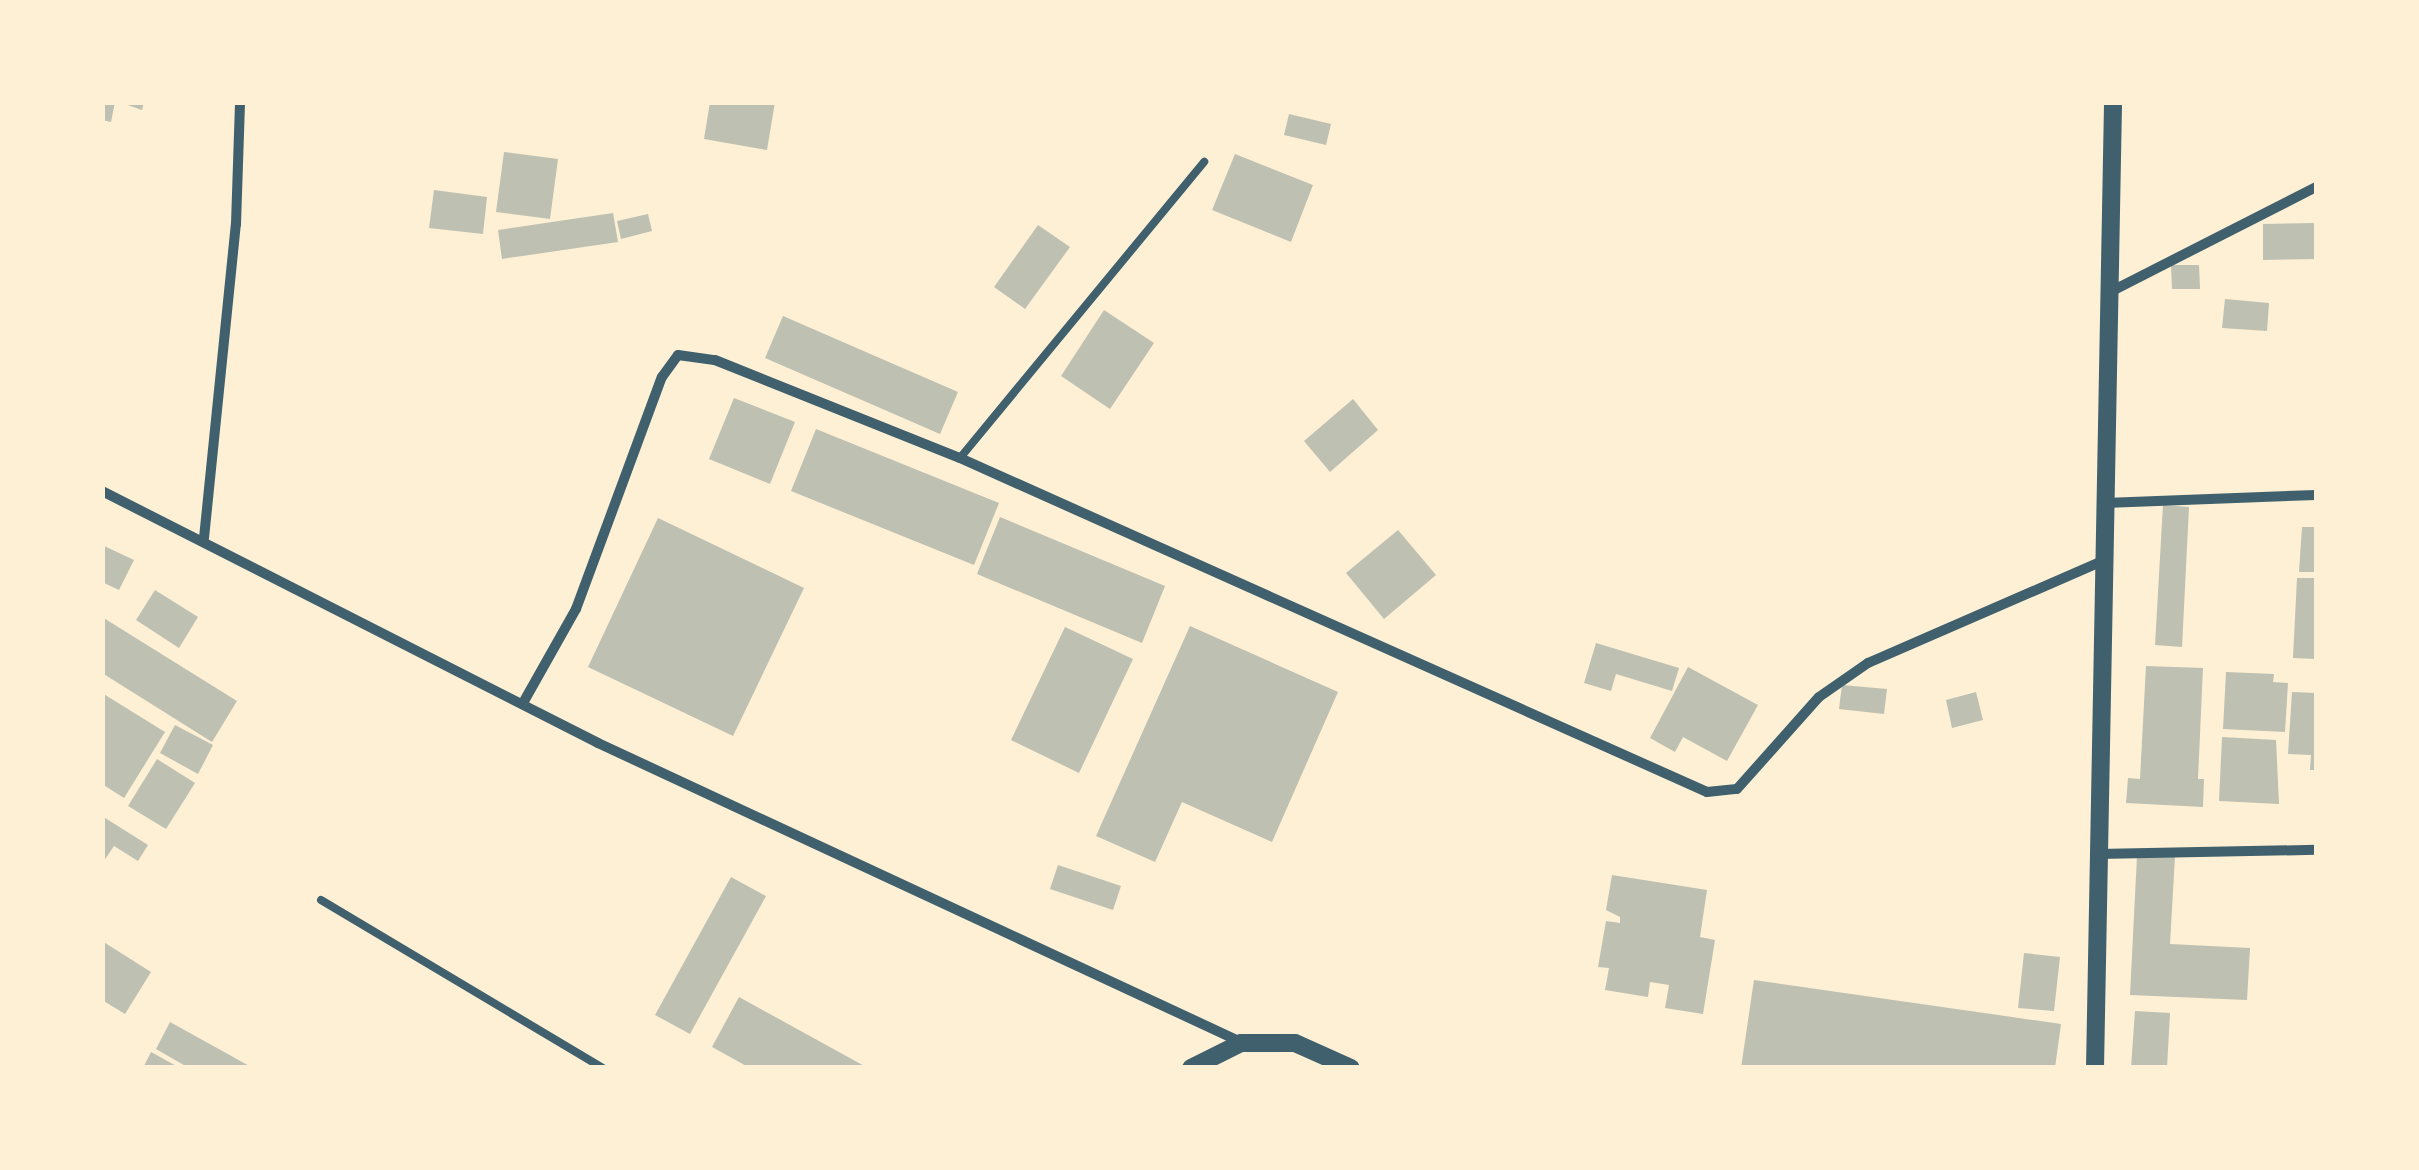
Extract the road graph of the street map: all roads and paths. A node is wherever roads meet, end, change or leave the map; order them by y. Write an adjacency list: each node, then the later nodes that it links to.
1 (240, 102): 10 (street)
2 (2112, 102): 5 (street)
3 (1204, 162): 6 (lane)
4 (2316, 187): 5 (street)
5 (2110, 292): 9 (street)
6 (960, 458): 11 (street); 12 (street)
7 (102, 491): 10 (street)
8 (2316, 495): 9 (street)
9 (2105, 503): 11 (street)
10 (204, 538): 12 (street)
11 (2104, 560): 14 (street)
12 (524, 704): 16 (street)
13 (2316, 850): 14 (street)
14 (2098, 854): 21 (street)
15 (321, 900): 18 (lane)
16 (1242, 1042): 17 (street); 20 (street)
17 (1191, 1067): 19 (lane)
18 (604, 1068)
19 (1177, 1068)
20 (1351, 1068)
21 (2095, 1068)

